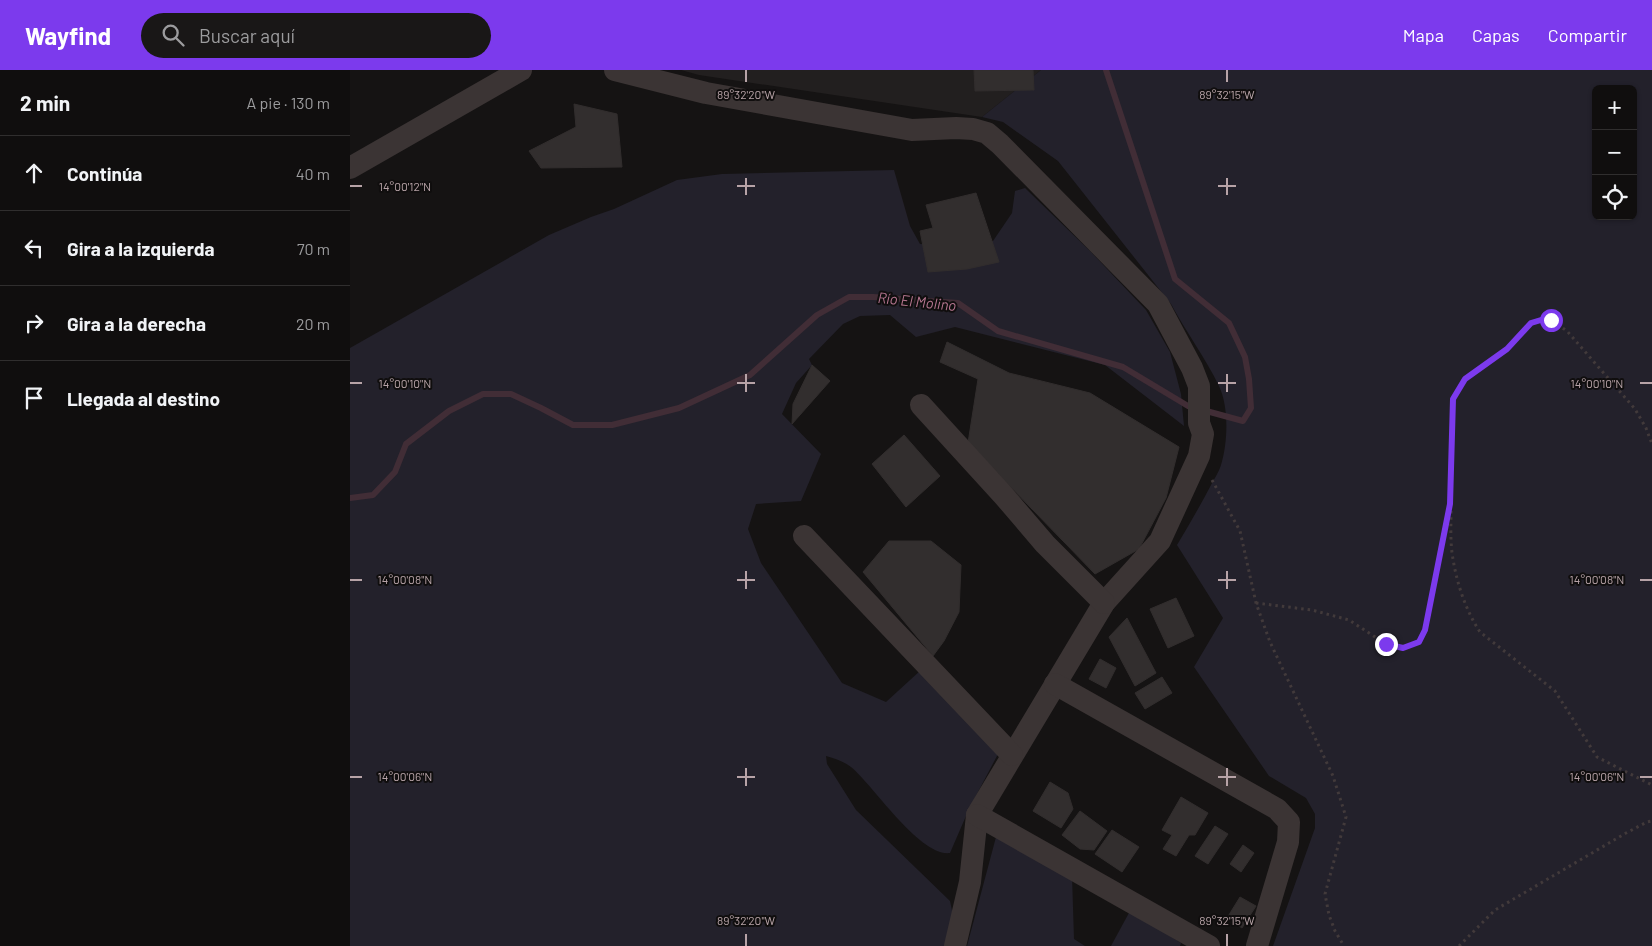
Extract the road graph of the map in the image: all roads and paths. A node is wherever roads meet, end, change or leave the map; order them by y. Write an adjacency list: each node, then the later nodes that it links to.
1 (520, 70): 3 (street)
2 (615, 70): 6 (street)
3 (350, 168)
4 (921, 405): 9 (street)
5 (1652, 444): 7 (path)
6 (1199, 456): 9 (street); 10 (path)
7 (1450, 504): 10 (path); 13 (path)
8 (804, 536): 12 (street)
9 (1104, 603): 11 (street)
10 (1256, 603): 19 (path)
11 (1056, 684): 12 (street); 18 (street)
12 (1012, 756): 14 (street)
13 (1652, 785)
14 (977, 815): 16 (street); 17 (street)
15 (1652, 821): 20 (path)
16 (955, 946)
17 (1209, 946)
18 (1257, 946)
19 (1344, 946)
20 (1459, 946)

